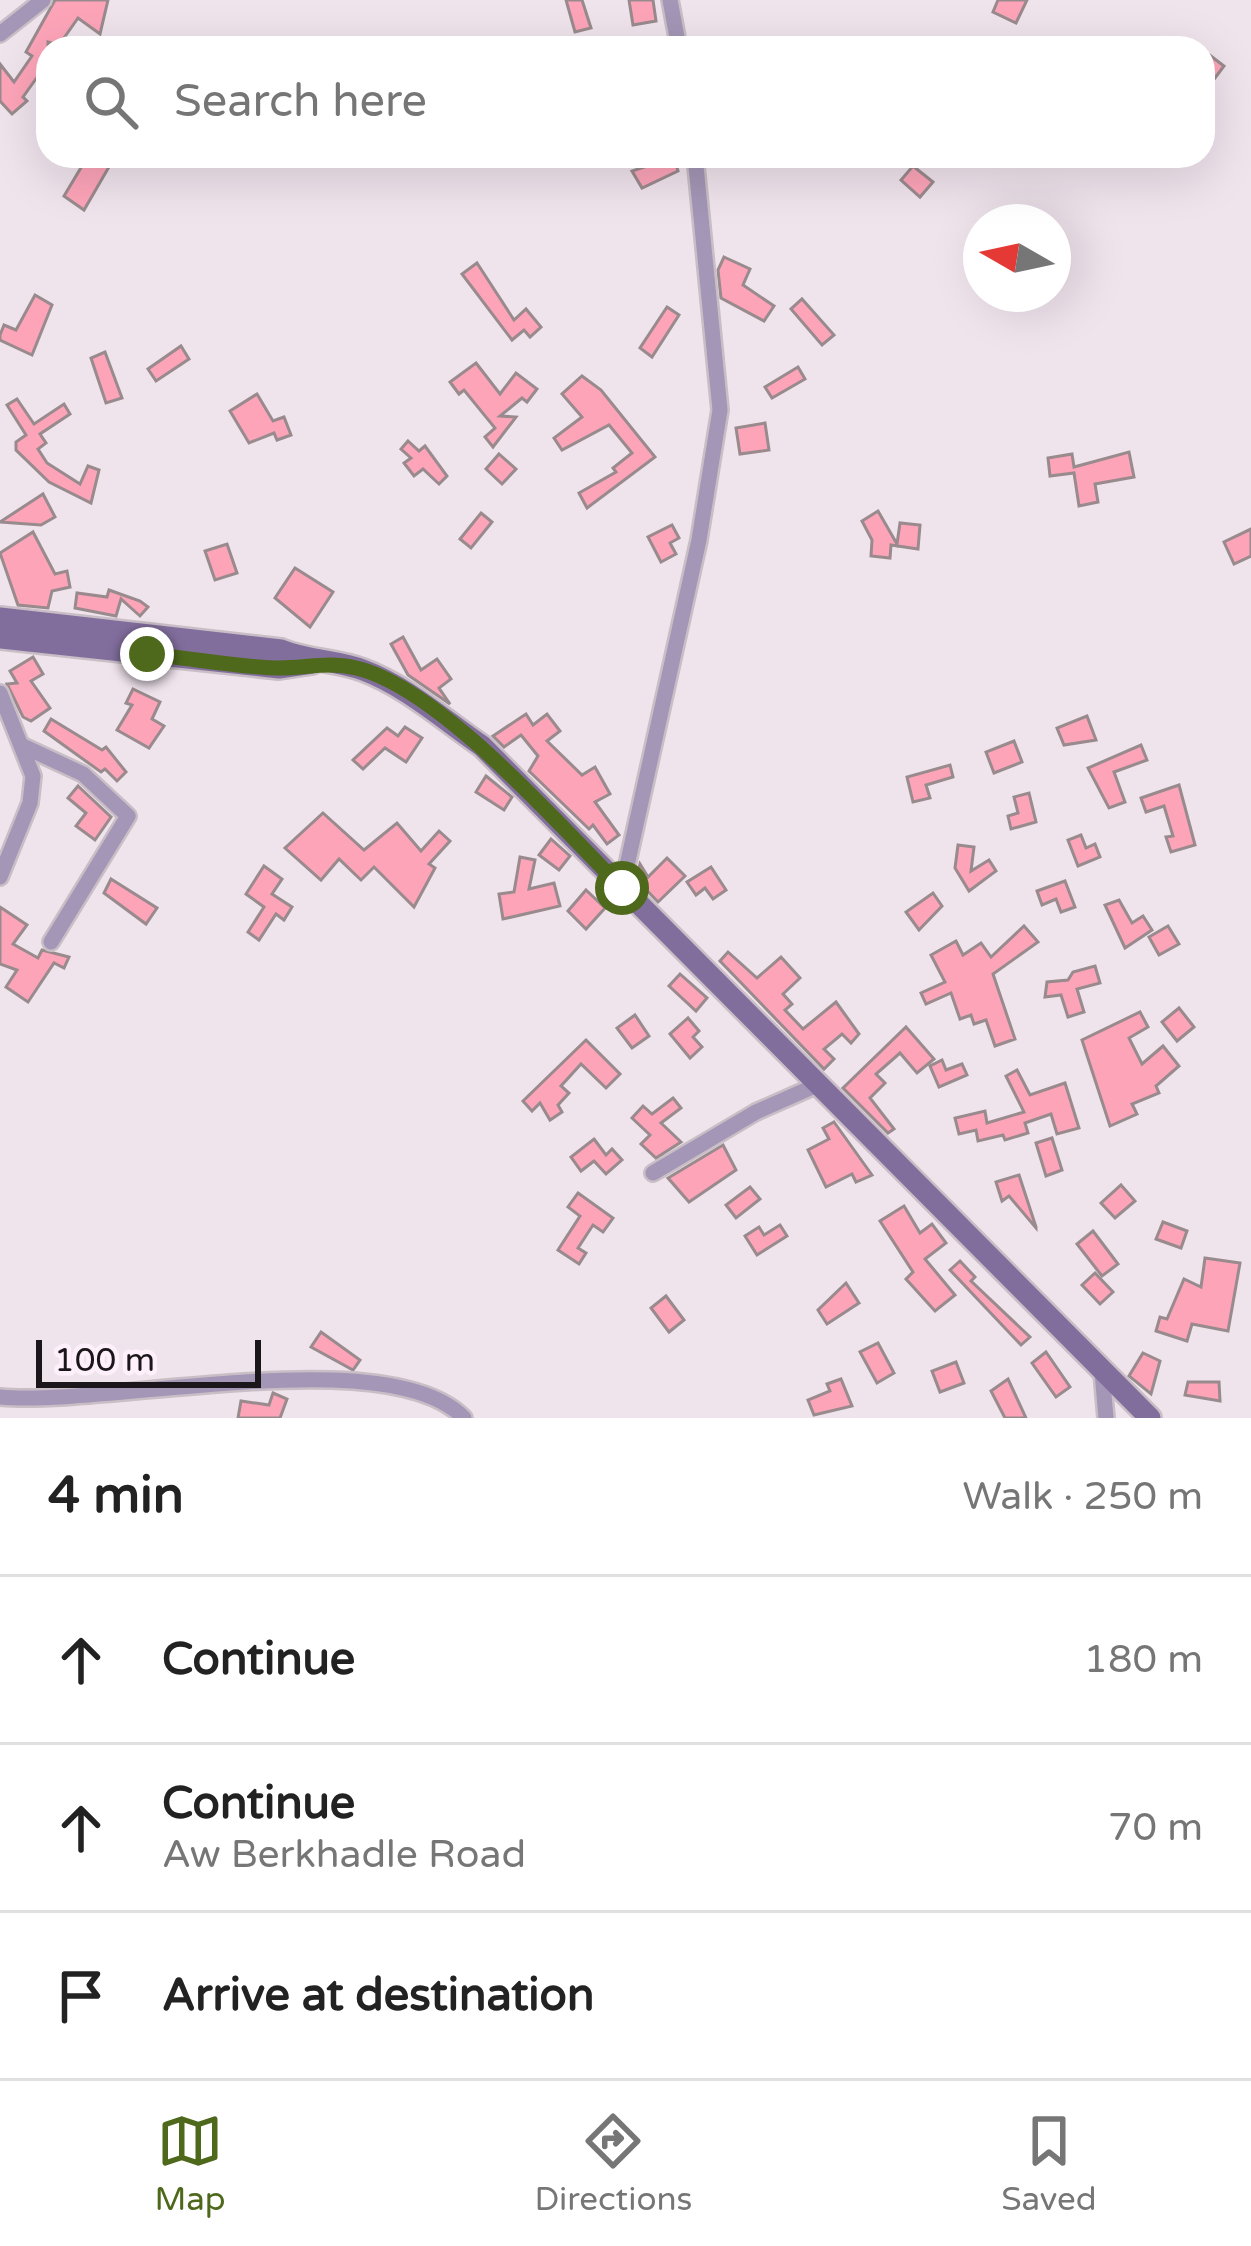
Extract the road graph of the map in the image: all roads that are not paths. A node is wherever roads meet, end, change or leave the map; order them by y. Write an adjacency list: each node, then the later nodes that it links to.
1 (43, 0): 3 (street)
2 (670, 0): 4 (street)
3 (0, 34)
4 (677, 36)
5 (695, 168): 12 (street)
6 (0, 618): 8 (main road)
7 (0, 638): 8 (main road)
8 (312, 662): 12 (main road)
9 (0, 693): 10 (street)
10 (23, 746): 11 (street); 13 (street)
11 (0, 877)
12 (622, 888): 14 (main road)
13 (51, 942)
14 (817, 1085): 15 (street); 16 (main road)
15 (652, 1173)
16 (1102, 1372): 20 (street); 21 (main road)
17 (0, 1397): 18 (street)
18 (45, 1410): 19 (street)
19 (464, 1418)
20 (1106, 1418)
21 (1150, 1418)

